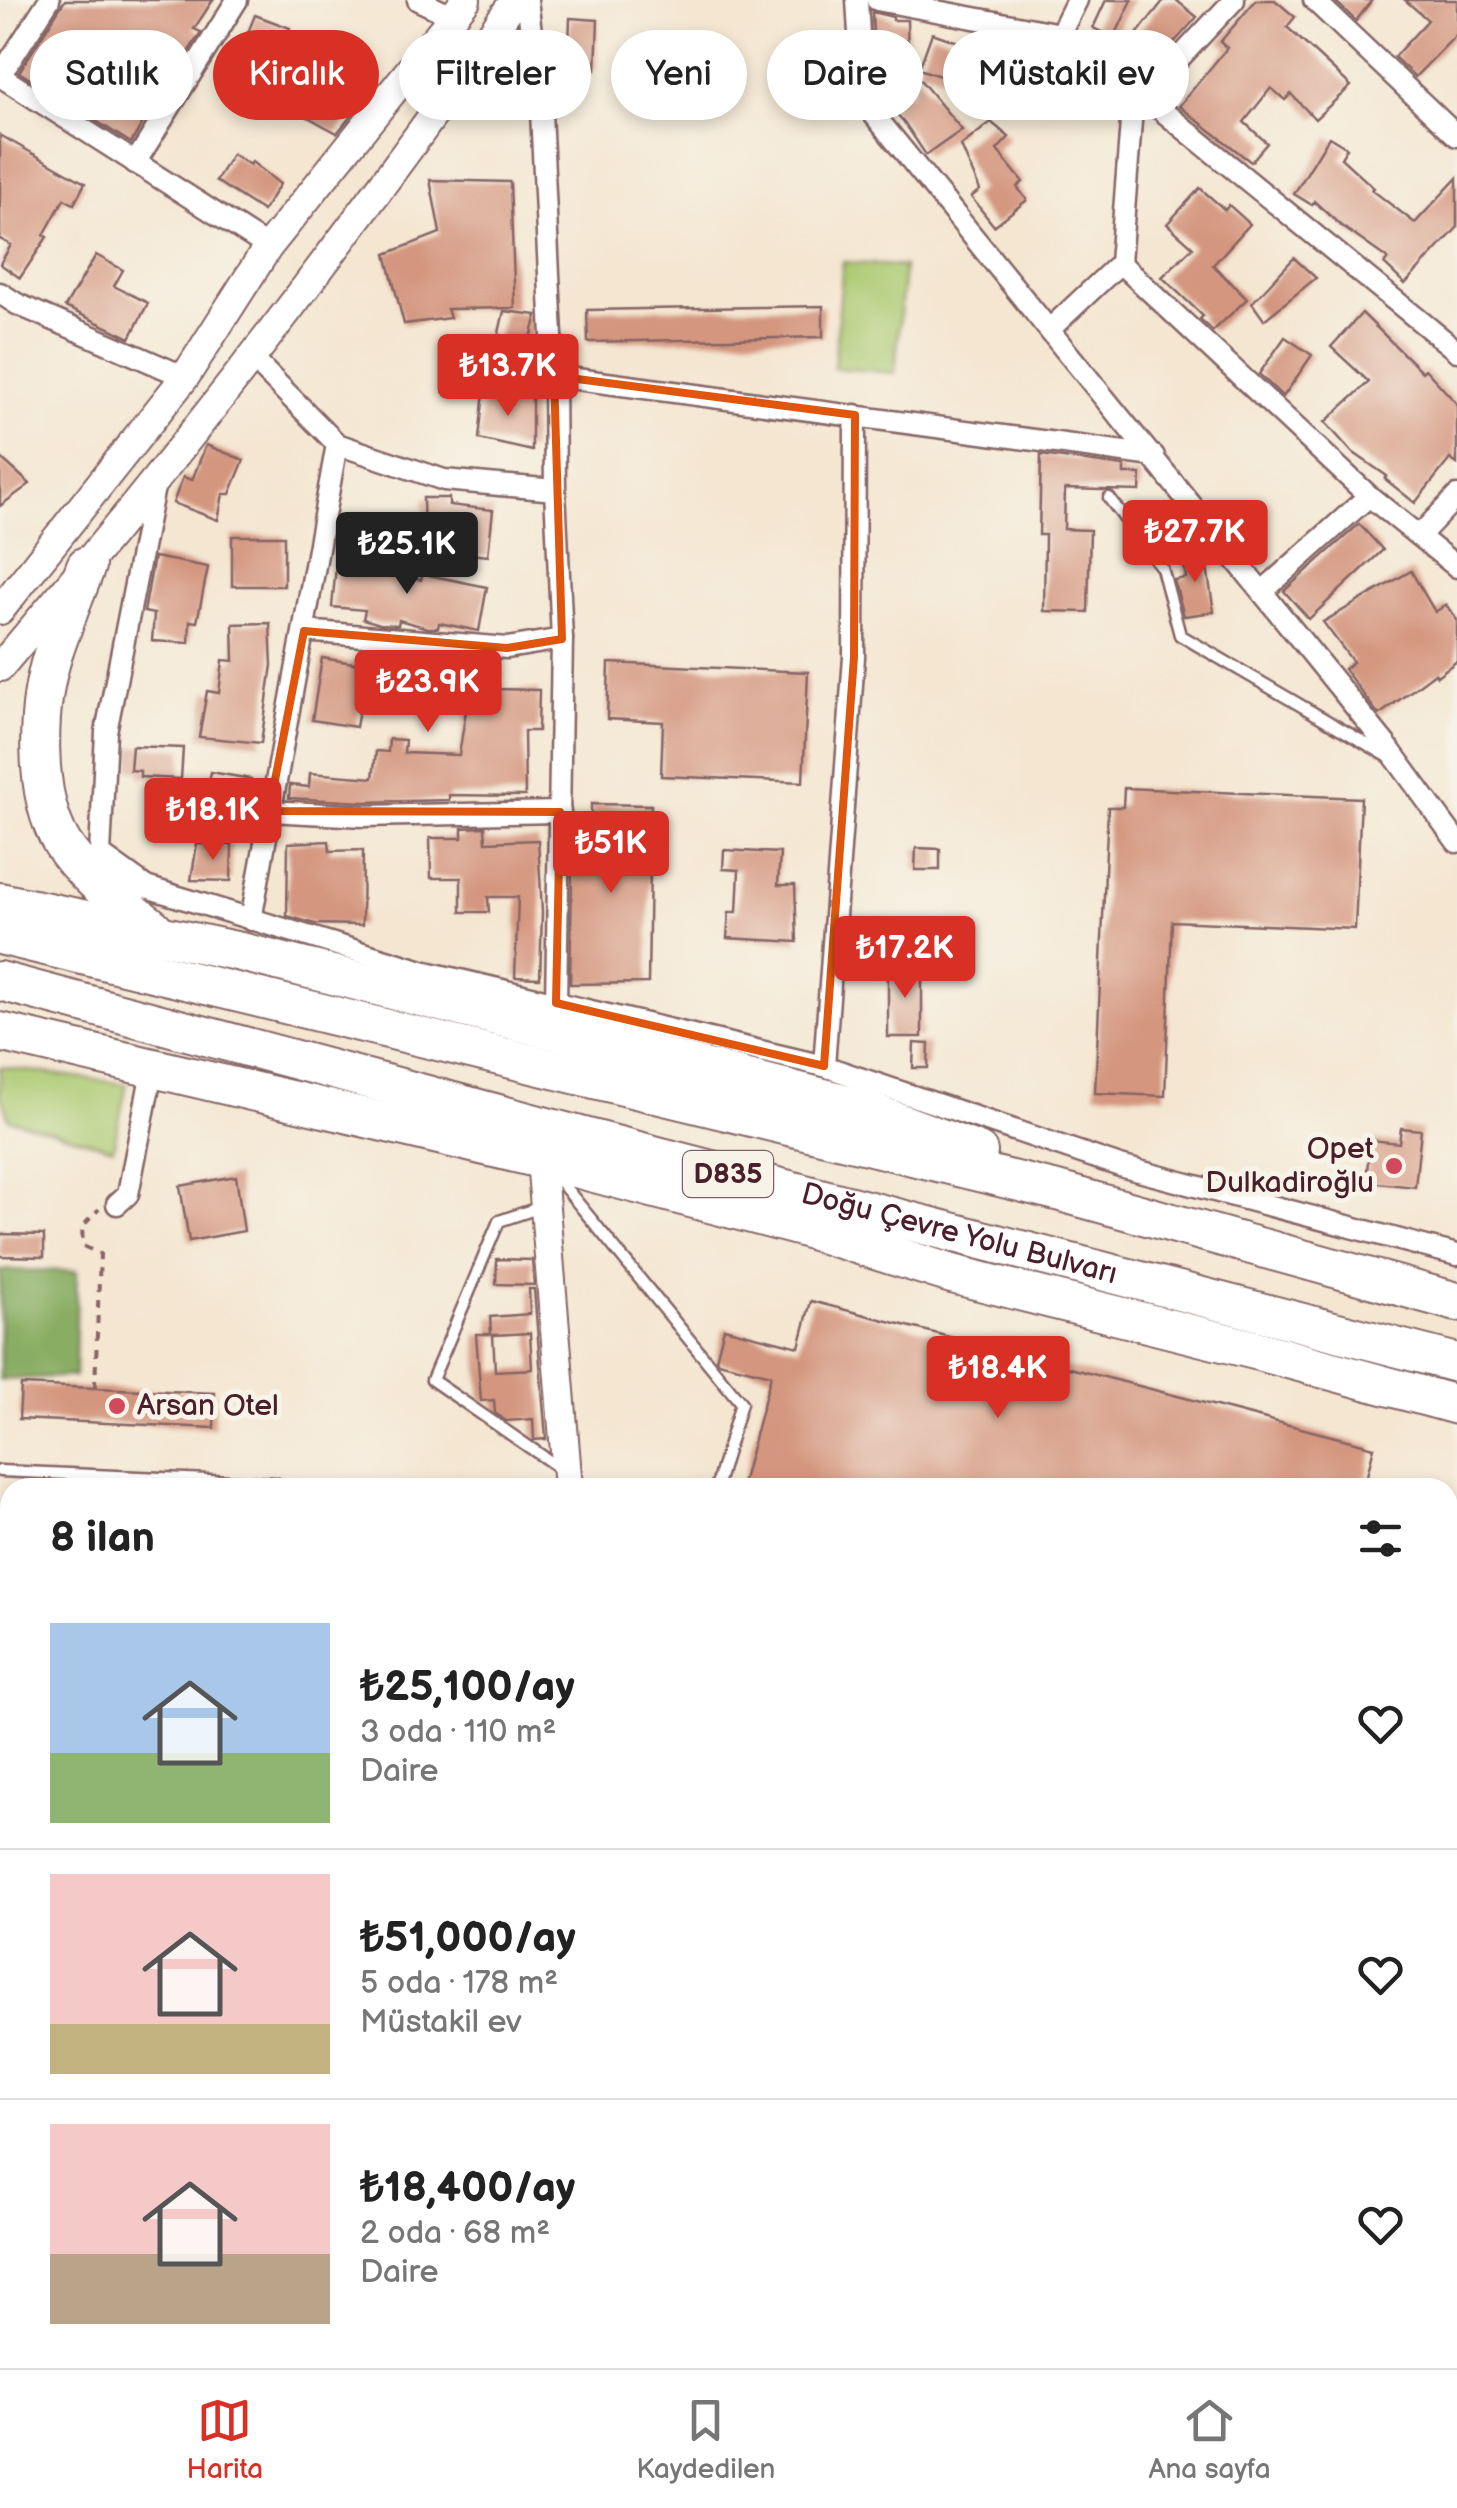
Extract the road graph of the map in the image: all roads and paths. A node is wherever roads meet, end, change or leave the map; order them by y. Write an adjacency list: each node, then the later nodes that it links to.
1 (49, 0): 15 (street)
2 (237, 0): 19 (street)
3 (418, 0): 11 (street)
4 (515, 0): 26 (main road)
5 (527, 0): 28 (street)
6 (857, 0): 24 (street)
7 (877, 0): 12 (street)
8 (1076, 0): 13 (street)
9 (1234, 0): 14 (street)
10 (1314, 0): 18 (street)
11 (460, 9): 20 (main road)
12 (1038, 30)
13 (1062, 30)
14 (1189, 45)
15 (0, 76): 19 (street)
16 (1136, 120): 21 (street)
17 (1169, 120): 25 (street)
18 (1457, 136)
19 (135, 163): 20 (street)
20 (268, 246): 27 (main road)
21 (1120, 263): 24 (street); 34 (street)
22 (8, 299): 23 (street); 27 (street)
23 (0, 321)
24 (1050, 329): 31 (street)
25 (1457, 352)
26 (252, 358): 30 (street); 32 (main road)
27 (184, 376): 41 (main road)
28 (554, 376): 29 (street); 33 (street)
29 (855, 415): 31 (street); 57 (street)
30 (337, 444): 33 (street); 42 (street)
31 (1154, 456): 40 (street)
32 (156, 480): 38 (main road); 50 (street)
33 (554, 490): 43 (street)
34 (1369, 496): 37 (street); 40 (street)
35 (1457, 496): 37 (street)
36 (1109, 498): 45 (lane)
37 (1419, 536): 39 (street)
38 (86, 566): 44 (main road); 51 (highway)
39 (1457, 567)
40 (1263, 591): 45 (street)
41 (0, 610)
42 (304, 631): 43 (street); 46 (street)
43 (562, 640): 47 (street)
44 (0, 667)
45 (1400, 763): 48 (street)
46 (269, 811): 47 (street); 50 (street)
47 (560, 812): 54 (street)
48 (1457, 842)
49 (0, 902): 51 (highway)
50 (251, 920): 54 (street)
51 (158, 933): 58 (highway)
52 (0, 934): 61 (highway, Doğu Çevre Yolu Bulvarı / D835)
53 (0, 982): 66 (highway, Doğu Çevre Yolu Bulvarı / D835)
54 (556, 1002): 57 (street)
55 (3, 1030): 56 (highway)
56 (153, 1066): 59 (highway); 62 (street)
57 (824, 1066): 60 (street)
58 (855, 1106): 60 (street); 61 (highway)
59 (541, 1159): 63 (main road); 68 (highway); 73 (lane)
60 (1120, 1166): 64 (street)
61 (1057, 1191): 65 (highway, Doğu Çevre Yolu Bulvarı / D835)
62 (110, 1205): 67 (path)
63 (545, 1206): 71 (lane); 72 (main road)
64 (1457, 1254)
65 (1457, 1302)
66 (1457, 1363)
67 (95, 1388)
68 (1457, 1405)
69 (0, 1471): 70 (lane)
70 (149, 1478)
71 (564, 1478)
72 (567, 1478)
73 (719, 1478)

